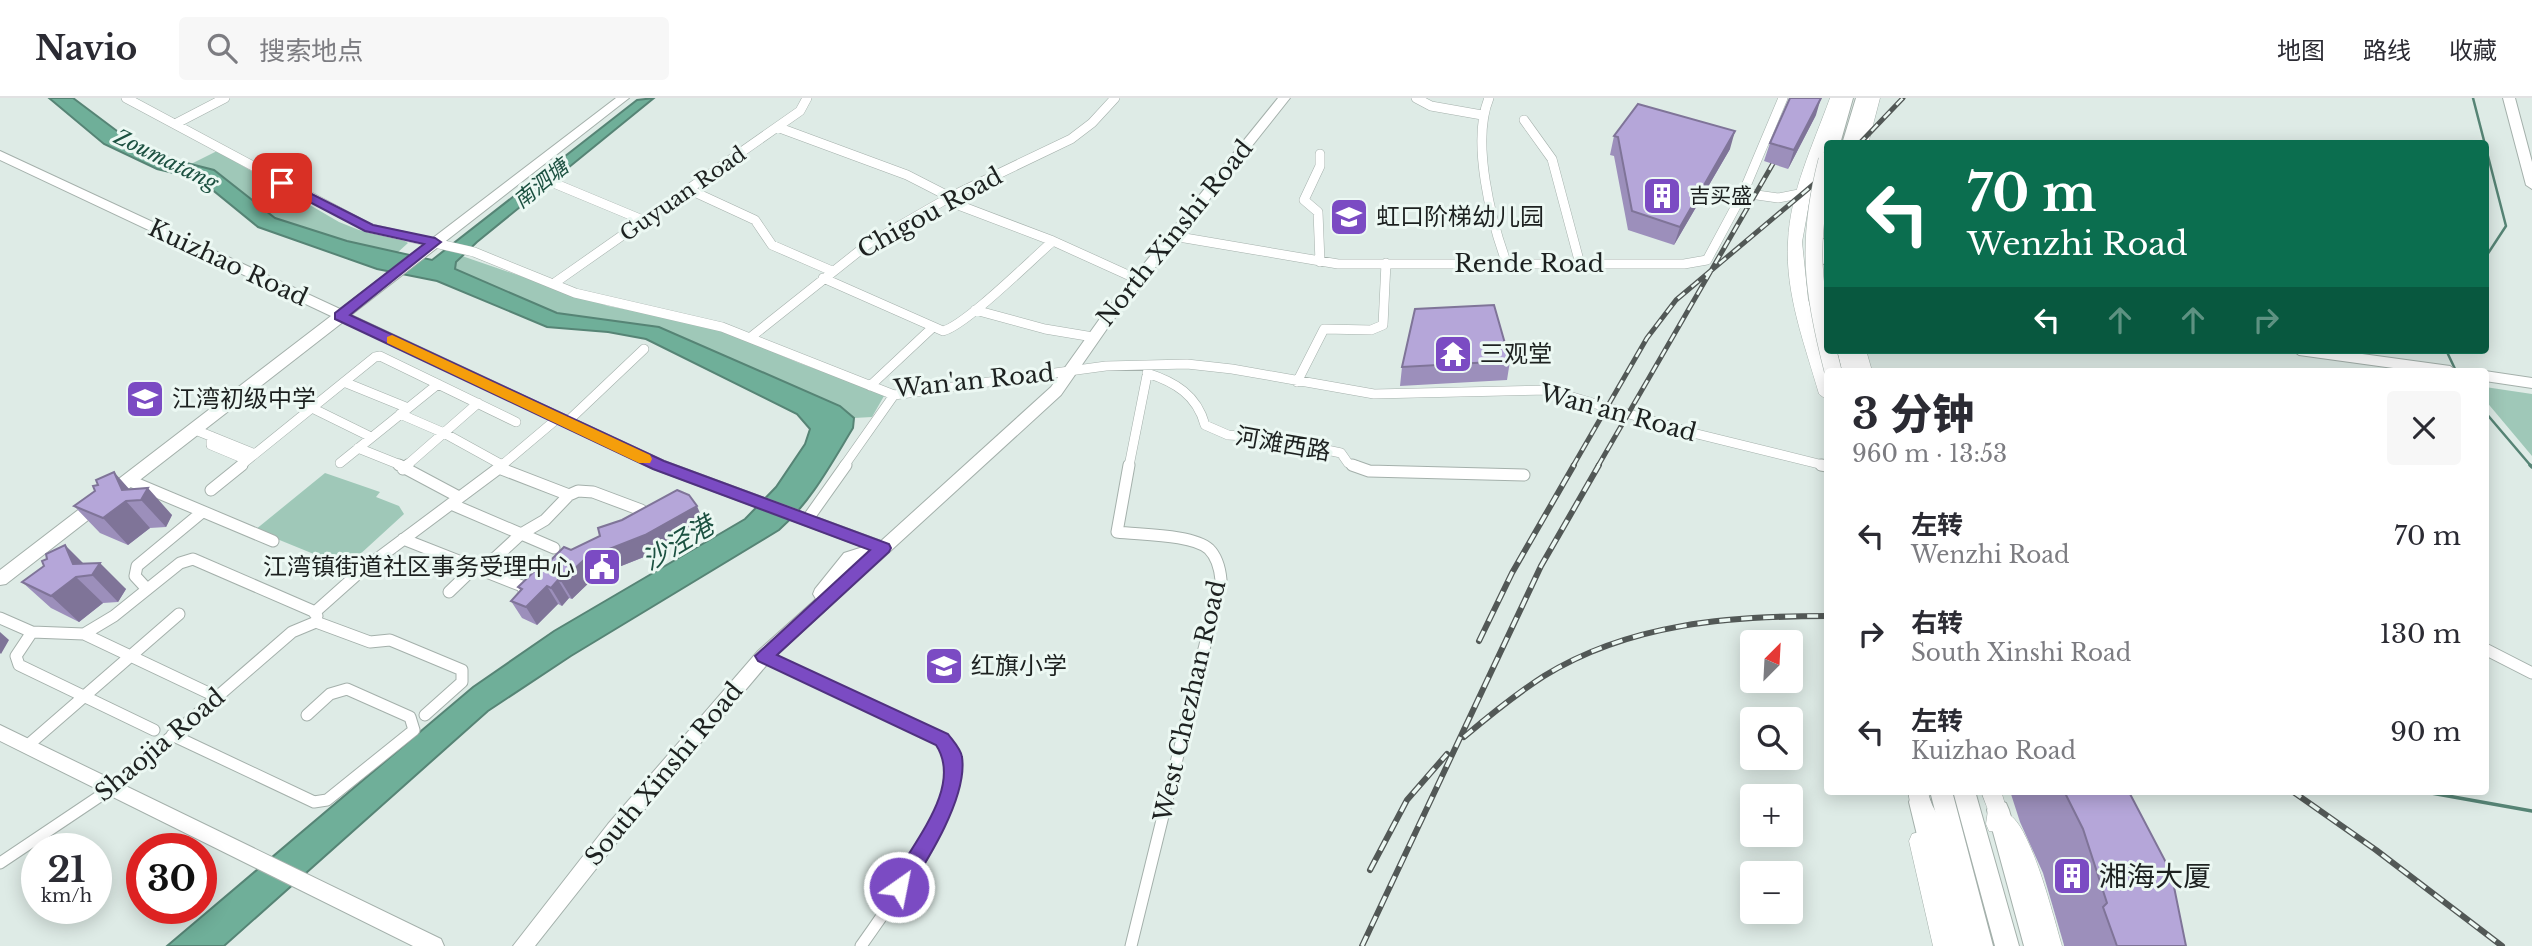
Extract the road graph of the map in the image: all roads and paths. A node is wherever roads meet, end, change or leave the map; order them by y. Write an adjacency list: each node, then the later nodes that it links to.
1 (126, 98): 17 (street, Wan'an Road)
2 (225, 98): 17 (street)
3 (622, 98): 34 (street)
4 (807, 98): 18 (street, Guyuan Road)
5 (1115, 98): 30 (street, Chigou Road)
6 (1283, 98): 32 (street, North Xinshi Road)
7 (1416, 98): 15 (street)
8 (1489, 98): 15 (street)
9 (1783, 98): 28 (street, Rende Road)
10 (1836, 98): 29 (main road)
11 (1846, 98): 19 (highway)
12 (1863, 98): 20 (highway)
13 (1874, 98): 21 (main road)
14 (2509, 98): 26 (street)
15 (1482, 115): 37 (street)
16 (1524, 120): 38 (street)
17 (175, 124): 34 (street, Wan'an Road)
18 (777, 127): 27 (street, Guyuan Road); 30 (street)
19 (1833, 140)
20 (1850, 140)
21 (1862, 140)
22 (1320, 154): 35 (street)
23 (0, 155): 46 (street, Kuizhao Road)
24 (1824, 172): 48 (highway, bridge)
25 (556, 184): 31 (street)
26 (2532, 185)
27 (690, 190): 31 (street, Guyuan Road); 39 (street)
28 (1743, 193): 29 (street); 38 (street, Rende Road)
29 (1804, 193): 42 (main road)
30 (948, 199): 33 (street); 39 (street, Chigou Road)
31 (645, 221): 43 (street, Guyuan Road)
32 (1173, 236): 35 (street, Rende Road); 41 (street, North Xinshi Road)
33 (1053, 241): 41 (street); 45 (street)
34 (435, 242): 43 (street, Wan'an Road); 46 (street)
35 (1320, 262): 36 (street, Rende Road)
36 (1386, 263): 37 (street, Rende Road); 58 (street)
37 (1507, 264): 38 (street, Rende Road)
38 (1580, 264)
39 (832, 271): 40 (street, Chigou Road)
40 (823, 278): 47 (street); 49 (street, Chigou Road)
41 (1139, 280): 50 (street, North Xinshi Road)
42 (1799, 280): 44 (street); 59 (main road)
43 (553, 284): 49 (street, Wan'an Road)
44 (1824, 284)
45 (975, 310): 47 (street); 50 (street)
46 (340, 316): 67 (street, Kuizhao Road); 69 (street)
47 (932, 328): 62 (street)
48 (1824, 336)
49 (751, 337): 62 (street, Wan'an Road)
50 (1093, 337): 55 (street, North Xinshi Road)
51 (645, 349): 67 (street)
52 (2327, 354): 53 (street)
53 (2427, 368)
54 (1148, 369): 55 (street, Wan'an Road); 58 (street, Wan'an Road); 78 (street, 河滩西路); 121 (street, West Chezhan Road)
55 (1070, 371): 63 (street, Wan'an Road); 90 (street, South Xinshi Road)
56 (2489, 377): 60 (street)
57 (344, 382): 61 (street); 65 (street); 66 (street)
58 (1297, 382): 75 (street, Wan'an Road)
59 (1824, 382)
60 (2532, 383)
61 (438, 384): 64 (street); 66 (street)
62 (870, 386): 63 (street, Wan'an Road)
63 (894, 395): 85 (street)
64 (478, 403): 68 (street); 70 (street)
65 (312, 408): 71 (street); 73 (street)
66 (404, 411): 70 (street); 71 (street)
67 (563, 420): 76 (street, Shaojia Road); 85 (street, Kuizhao Road)
68 (516, 422)
69 (194, 429): 73 (street); 79 (street)
70 (444, 433): 76 (street); 77 (street)
71 (371, 438): 72 (street)
72 (358, 448): 74 (street); 77 (street)
73 (251, 457): 80 (street)
74 (340, 463)
75 (1824, 465)
76 (501, 466): 81 (street); 82 (street, Shaojia Road)
77 (404, 468): 82 (street)
78 (1524, 475)
79 (128, 480): 84 (street); 92 (street)
80 (211, 490)
81 (569, 495): 83 (street); 86 (street)
82 (455, 500): 86 (street); 87 (street, Shaojia Road)
83 (641, 510)
84 (201, 513): 88 (street); 93 (street)
85 (802, 518): 90 (street, Kuizhao Road)
86 (521, 534): 89 (street); 91 (street)
87 (403, 539): 91 (street); 97 (street, Shaojia Road)
88 (273, 541)
89 (554, 548)
90 (883, 548): 103 (street, South Xinshi Road)
91 (475, 567): 94 (street); 95 (street)
92 (1, 577)
93 (147, 589): 97 (street); 100 (street)
94 (523, 590)
95 (449, 592)
96 (179, 614): 102 (street)
97 (315, 617): 106 (street, Shaojia Road); 108 (street)
98 (0, 618): 99 (street)
99 (32, 632): 100 (street); 105 (street)
100 (84, 635): 102 (street)
101 (2489, 651): 104 (street)
102 (130, 656): 105 (street); 106 (street)
103 (764, 656): 119 (street, South Xinshi Road); 120 (street)
104 (2532, 673)
105 (83, 697): 109 (street); 112 (street)
106 (217, 697): 111 (street, Shaojia Road)
107 (307, 715): 111 (street)
108 (425, 715)
109 (154, 730)
110 (0, 733): 112 (street)
111 (172, 735): 113 (street, Shaojia Road)
112 (27, 746): 113 (street)
113 (112, 788): 117 (street, Shaojia Road); 118 (street)
114 (1927, 795): 122 (main road); 123 (highway); 124 (main road); 125 (highway)
115 (1965, 795): 126 (highway)
116 (1994, 800): 127 (main road); 128 (highway); 129 (main road)
117 (0, 863)
118 (434, 946)
119 (523, 946)
120 (862, 946)
121 (1131, 946)
122 (1944, 946)
123 (1956, 946)
124 (1969, 946)
125 (1981, 946)
126 (2007, 946)
127 (2025, 946)
128 (2036, 946)
129 (2051, 946)

